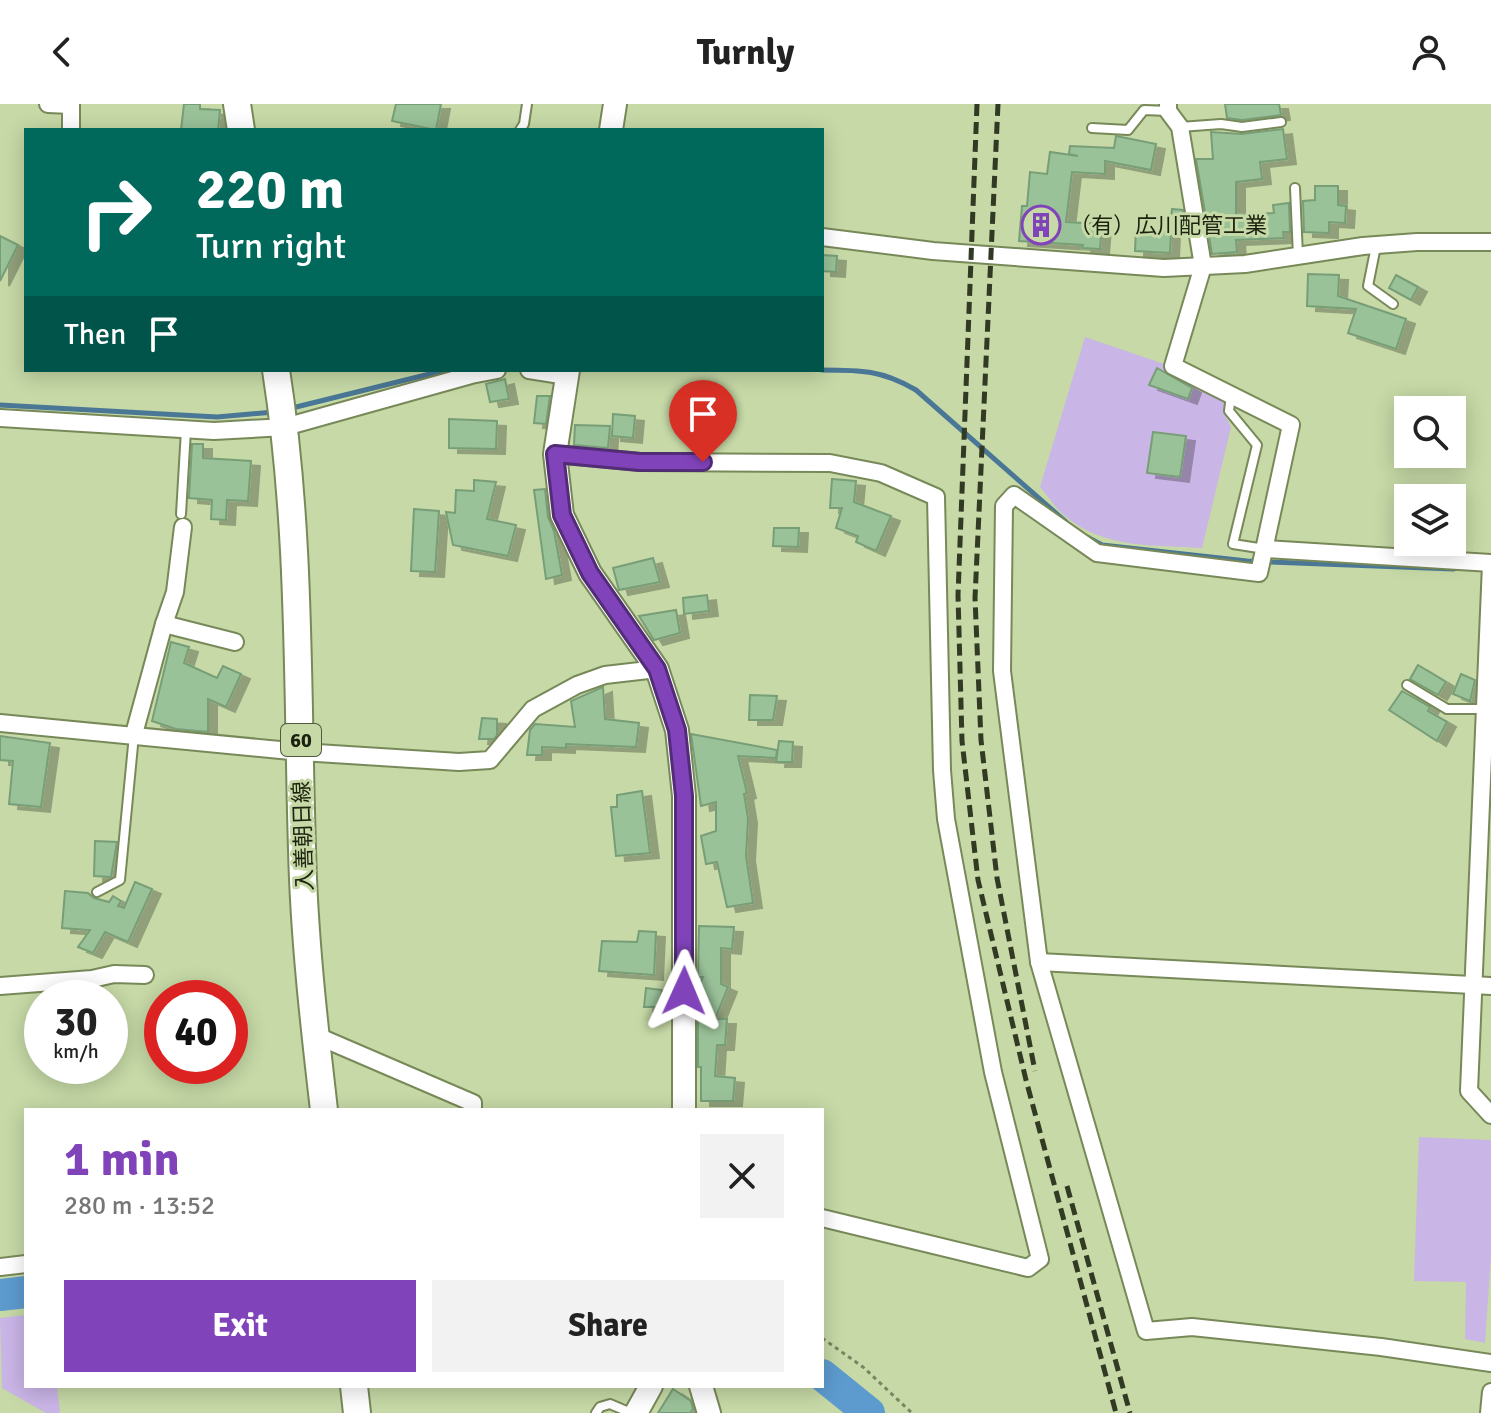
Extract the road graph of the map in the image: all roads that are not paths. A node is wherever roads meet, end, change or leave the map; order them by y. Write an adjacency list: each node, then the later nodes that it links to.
1 (48, 104): 8 (street)
2 (237, 104): 9 (main road)
3 (527, 104): 10 (lane)
4 (615, 104): 11 (street)
5 (1168, 108): 7 (street); 12 (lane)
6 (1281, 122): 7 (lane)
7 (1180, 127): 18 (street)
8 (71, 128)
9 (241, 128)
10 (521, 128)
11 (611, 128)
12 (1092, 128)
13 (1295, 188): 17 (lane)
14 (824, 237): 18 (street)
15 (1491, 242): 16 (street)
16 (1376, 245): 17 (street); 19 (lane)
17 (1298, 256): 18 (street)
18 (1203, 266): 23 (street)
19 (1393, 304)
20 (276, 372): 25 (main road, 入善朝日線 / 60)
21 (487, 372): 25 (street)
22 (568, 373): 27 (street)
23 (1231, 395): 29 (street); 29 (lane)
24 (0, 418): 26 (street)
25 (285, 427): 26 (street); 38 (main road, 入善朝日線 / 60)
26 (186, 430): 28 (lane)
27 (555, 454): 33 (street); 50 (street)
28 (182, 520): 31 (street)
29 (1266, 549): 30 (street); 40 (street)
30 (1491, 564): 35 (street)
31 (164, 624): 32 (street); 37 (street)
32 (235, 642)
33 (657, 669): 38 (street); 48 (street)
34 (1407, 685): 35 (lane)
35 (1485, 709): 42 (street)
36 (0, 723): 37 (street)
37 (134, 734): 38 (street); 39 (lane)
38 (301, 752): 45 (main road, 入善朝日線 / 60)
39 (97, 892)
40 (1039, 962): 42 (street); 53 (street)
41 (145, 975): 43 (street)
42 (1471, 985): 44 (street); 49 (street)
43 (0, 986)
44 (1491, 986)
45 (315, 1035): 46 (main road, 入善朝日線 / 60); 47 (street)
46 (324, 1108)
47 (473, 1108)
48 (684, 1108)
49 (1491, 1115)
50 (824, 1218)
51 (24, 1264): 52 (street)
52 (0, 1267)
53 (1491, 1363)
54 (354, 1388): 58 (main road)
55 (650, 1388): 60 (street)
56 (702, 1388): 61 (street)
57 (1491, 1392): 62 (street)
58 (357, 1413)
59 (596, 1413): 60 (lane)
60 (633, 1413)
61 (709, 1413)
62 (1489, 1413)

